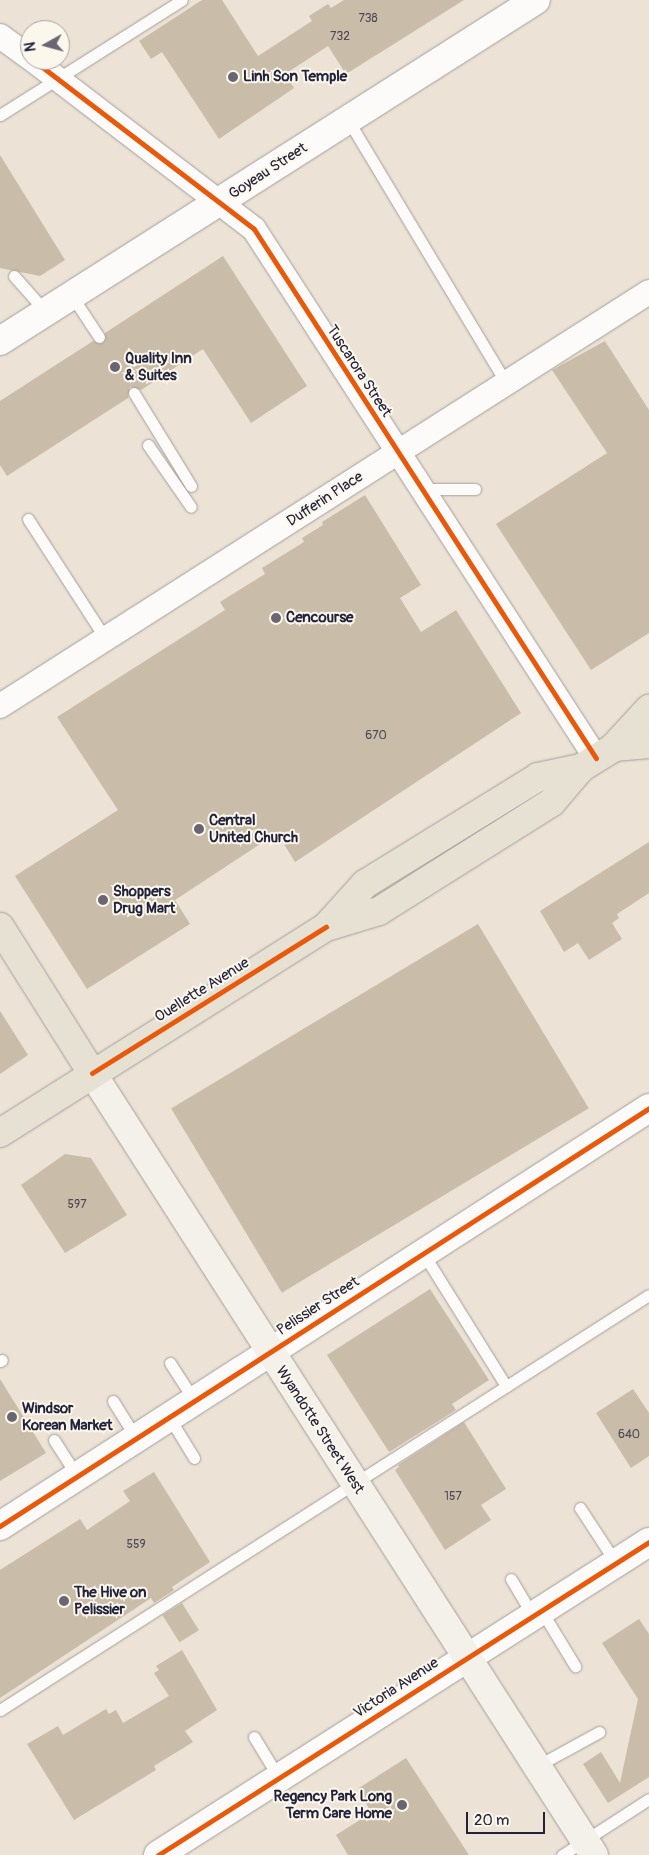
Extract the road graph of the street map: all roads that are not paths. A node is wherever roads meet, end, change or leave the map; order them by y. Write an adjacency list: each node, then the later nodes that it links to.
1 (182, 0): 6 (lane)
2 (518, 5): 8 (street, Goyeau Street)
3 (0, 36): 4 (street, Tuscarora Street)
4 (20, 51)
5 (47, 70): 6 (street, Tuscarora Street)
6 (58, 78): 7 (lane); 9 (street, Tuscarora Street)
7 (0, 115)
8 (348, 120): 9 (street, Goyeau Street); 16 (lane)
9 (219, 203): 12 (street, Goyeau Street); 19 (street, Tuscarora Street)
10 (14, 276): 13 (lane)
11 (649, 292): 16 (street, Dufferin Place)
12 (72, 296): 13 (street, Goyeau Street); 14 (lane)
13 (46, 312): 15 (street, Goyeau Street)
14 (99, 337)
15 (0, 342)
16 (506, 383): 19 (street, Dufferin Place)
17 (134, 394): 20 (lane)
18 (148, 445): 23 (lane)
19 (397, 452): 21 (street, Tuscarora Street); 25 (street, Dufferin Place)
20 (191, 486)
21 (421, 489): 22 (lane); 29 (street, Tuscarora Street)
22 (475, 489)
23 (191, 507)
24 (28, 518): 25 (lane)
25 (105, 638): 26 (street, Dufferin Place)
26 (0, 706)
27 (649, 710): 29 (main road)
28 (649, 744): 29 (main road, Ouellette Avenue)
29 (597, 757): 31 (main road, Ouellette Avenue)
30 (0, 927): 31 (main road, Wyandotte Street West)
31 (92, 1073): 33 (main road, Ouellette Avenue); 36 (main road, Wyandotte Street West)
32 (649, 1108): 34 (street, Pelissier Street)
33 (0, 1133)
34 (423, 1253): 36 (street, Pelissier Street); 38 (lane)
35 (649, 1295): 38 (lane)
36 (270, 1351): 39 (street, Pelissier Street); 46 (main road, Wyandotte Street West)
37 (170, 1363): 39 (lane)
38 (506, 1386): 46 (lane)
39 (194, 1400): 41 (street, Pelissier Street)
40 (113, 1401): 42 (lane)
41 (169, 1416): 42 (street, Pelissier Street); 44 (lane)
42 (136, 1438): 45 (street, Pelissier Street)
43 (54, 1440): 45 (lane)
44 (194, 1458)
45 (77, 1476): 48 (street, Pelissier Street)
46 (355, 1483): 53 (main road, Wyandotte Street West); 55 (lane)
47 (580, 1508): 50 (lane)
48 (0, 1526)
49 (649, 1542): 50 (street, Victoria Avenue)
50 (616, 1563): 52 (street, Victoria Avenue)
51 (511, 1579): 52 (lane)
52 (537, 1613): 53 (street, Victoria Avenue); 54 (lane)
53 (467, 1658): 58 (main road, Wyandotte Street West); 59 (street, Victoria Avenue)
54 (575, 1666)
55 (0, 1710)
56 (599, 1732): 58 (lane)
57 (254, 1737): 59 (lane)
58 (536, 1767): 61 (main road, Wyandotte Street West)
59 (279, 1778): 62 (street, Victoria Avenue)
60 (649, 1799): 61 (lane)
61 (589, 1848): 63 (lane)
62 (163, 1853)
63 (562, 1855)

